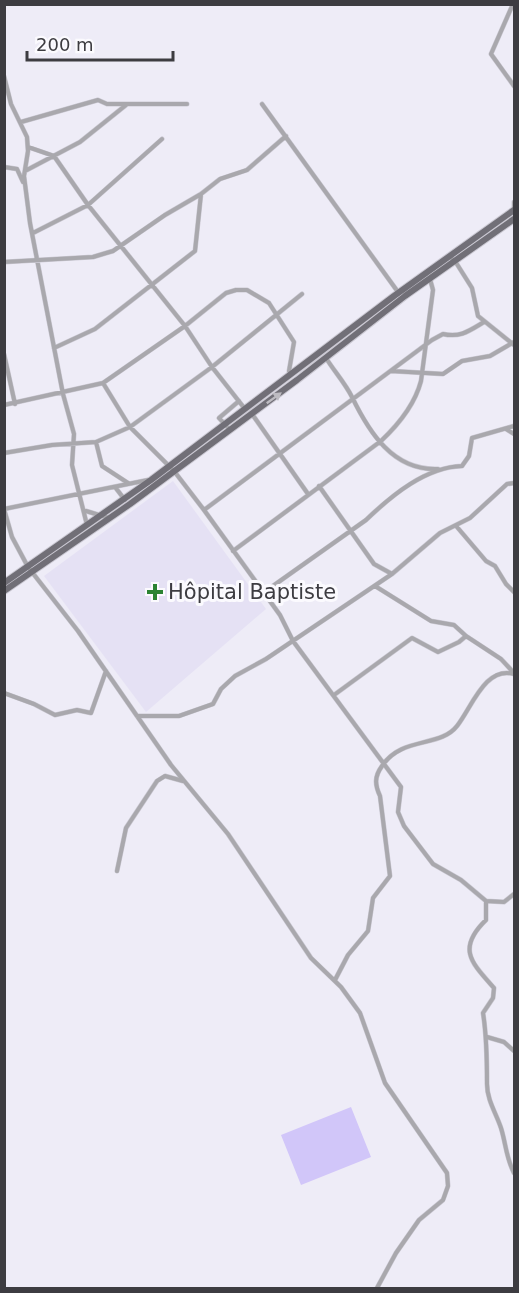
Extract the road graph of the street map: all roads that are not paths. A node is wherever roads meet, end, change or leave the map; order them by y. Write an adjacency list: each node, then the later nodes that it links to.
1 (513, 4): 3 (street)
2 (4, 76): 7 (street)
3 (514, 86)
4 (127, 104): 5 (street); 7 (street); 11 (street)
5 (186, 104)
6 (262, 104): 8 (street)
7 (21, 122): 10 (street)
8 (286, 136): 15 (street); 27 (street)
9 (162, 139): 17 (street)
10 (28, 147): 11 (street); 13 (street)
11 (54, 156): 13 (street); 17 (street)
12 (4, 167): 14 (street)
13 (24, 172): 14 (street)
14 (24, 184): 20 (street)
15 (201, 194): 21 (street); 26 (street)
16 (514, 202): 18 (street)
17 (88, 205): 20 (street); 21 (street)
18 (514, 210): 23 (main road)
19 (514, 219): 23 (main road)
20 (32, 234): 22 (street)
21 (121, 246): 22 (street); 26 (street)
22 (38, 258): 24 (street); 34 (street)
23 (452, 259): 25 (main road); 30 (street)
24 (4, 262)
25 (427, 277): 27 (main road); 33 (street); 36 (main road)
26 (151, 286): 31 (street); 34 (street)
27 (398, 293): 39 (main road)
28 (302, 294): 29 (street)
29 (276, 315): 31 (street); 37 (street); 39 (street)
30 (484, 322): 32 (street); 33 (street)
31 (185, 326): 37 (street); 41 (street)
32 (513, 344): 40 (street)
33 (426, 345): 38 (street); 40 (street)
34 (54, 348): 42 (street)
35 (4, 354): 45 (street)
36 (326, 358): 43 (street); 48 (main road, one-way to 36)
37 (212, 367): 44 (street); 50 (street)
38 (391, 371): 40 (street); 43 (street)
39 (292, 375): 47 (main road)
40 (420, 375): 54 (street)
41 (103, 383): 42 (street); 50 (street)
42 (63, 394): 45 (street); 56 (street)
43 (352, 398): 54 (street); 58 (street)
44 (239, 401): 47 (street); 51 (street)
45 (15, 404): 46 (street)
46 (4, 405)
47 (246, 409): 51 (main road)
48 (252, 414): 51 (main road); 58 (street)
49 (514, 426): 52 (street)
50 (130, 427): 55 (street); 59 (street)
51 (227, 428): 59 (main road); 61 (main road)
52 (505, 429): 53 (street); 60 (street)
53 (514, 434)
54 (381, 441): 60 (street); 65 (street)
55 (96, 442): 56 (street); 63 (street)
56 (72, 444): 57 (street); 67 (street)
57 (4, 453)
58 (278, 454): 68 (street); 72 (street)
59 (168, 467): 61 (street); 62 (main road)
60 (439, 469): 77 (street)
61 (174, 471): 69 (main road); 72 (street)
62 (151, 480): 63 (street); 69 (main road)
63 (129, 483): 66 (street)
64 (514, 483): 76 (street)
65 (319, 486): 68 (street); 77 (street)
66 (114, 487): 67 (street); 69 (street)
67 (81, 492): 70 (street); 71 (street)
68 (308, 494): 78 (street)
69 (127, 501): 73 (main road); 74 (main road)
70 (4, 509): 79 (street)
71 (85, 510): 73 (street); 75 (street)
72 (204, 510): 78 (street)
73 (99, 516): 74 (street); 75 (main road)
74 (109, 518): 79 (main road)
75 (87, 525): 79 (main road)
76 (457, 527): 80 (street); 84 (street)
77 (350, 532): 80 (street); 85 (street)
78 (232, 551): 85 (street)
79 (30, 569): 81 (main road); 83 (main road); 88 (street)
80 (392, 574): 82 (street)
81 (4, 584)
82 (374, 586): 86 (street); 87 (street)
83 (4, 591)
84 (514, 592)
85 (263, 593): 87 (street)
86 (466, 636): 89 (street); 91 (street)
87 (293, 641): 91 (street); 92 (street)
88 (106, 671): 90 (street); 92 (street)
89 (514, 673): 93 (street)
90 (4, 693)
91 (334, 695): 93 (street)
92 (138, 716): 94 (street)
93 (383, 763): 97 (street); 98 (street)
94 (184, 781): 95 (street); 98 (street)
95 (117, 871)
96 (514, 894): 97 (street)
97 (486, 901): 99 (street)
98 (334, 981): 102 (street)
99 (487, 1037): 100 (street); 101 (street)
100 (514, 1051)
101 (514, 1173)
102 (377, 1288)

